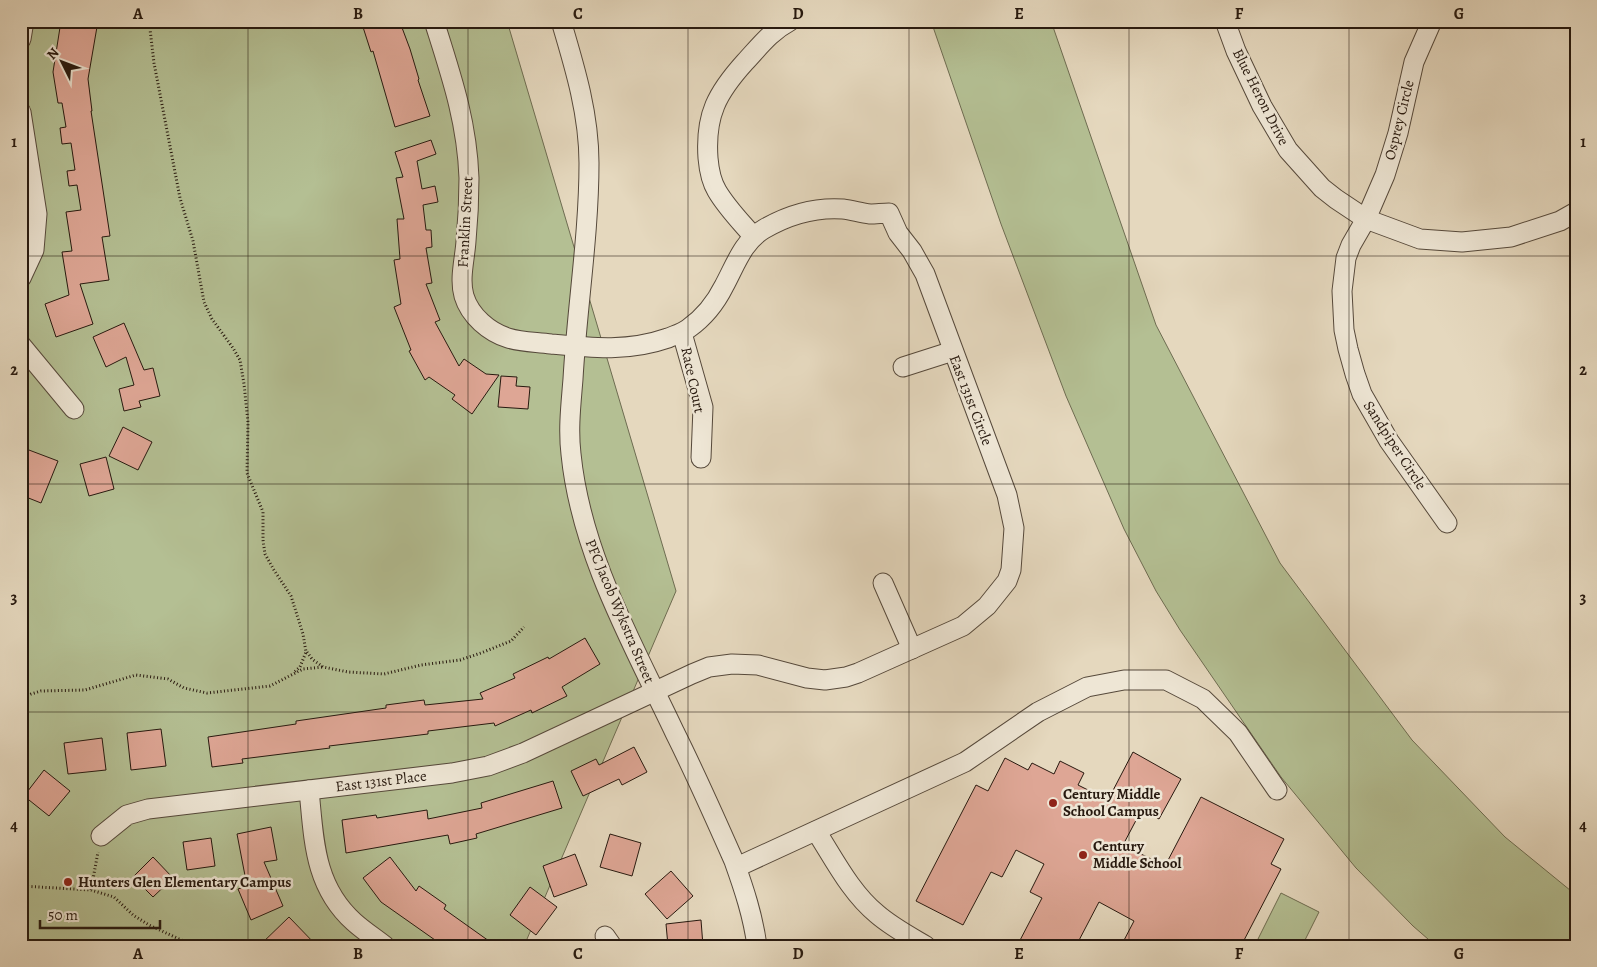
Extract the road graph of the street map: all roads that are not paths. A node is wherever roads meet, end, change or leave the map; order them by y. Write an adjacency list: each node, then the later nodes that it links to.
1 (24, 21): 7 (street)
2 (434, 21): 15 (street, Franklin Street)
3 (561, 21): 15 (street, PFC Jacob Wykstra Street)
4 (790, 21): 11 (street)
5 (1225, 21): 10 (street, Blue Heron Drive)
6 (1432, 21): 10 (street, Osprey Circle)
7 (21, 39)
8 (21, 112): 12 (street)
9 (1576, 212): 10 (street, Blue Heron Drive)
10 (1366, 219): 20 (street, Sandpiper Circle)
11 (753, 236): 13 (street, East 131st Circle); 16 (street, East 131st Circle)
12 (21, 278)
13 (682, 333): 15 (street, East 131st Circle); 19 (street, Race Court)
14 (21, 345): 18 (street)
15 (575, 346): 23 (street, PFC Jacob Wykstra Street)
16 (953, 351): 17 (street); 22 (street, East 131st Circle)
17 (904, 367)
18 (74, 409)
19 (701, 458)
20 (1447, 523)
21 (883, 583): 22 (street)
22 (912, 649): 23 (street, East 131st Circle)
23 (655, 691): 24 (street, East 131st Place); 28 (street, PFC Jacob Wykstra Street)
24 (308, 790): 27 (street, East 131st Place); 29 (street)
25 (1277, 790): 26 (street)
26 (816, 831): 28 (street); 31 (street)
27 (101, 836)
28 (736, 867): 30 (street, PFC Jacob Wykstra Street)
29 (385, 946)
30 (757, 946)
31 (926, 946)

